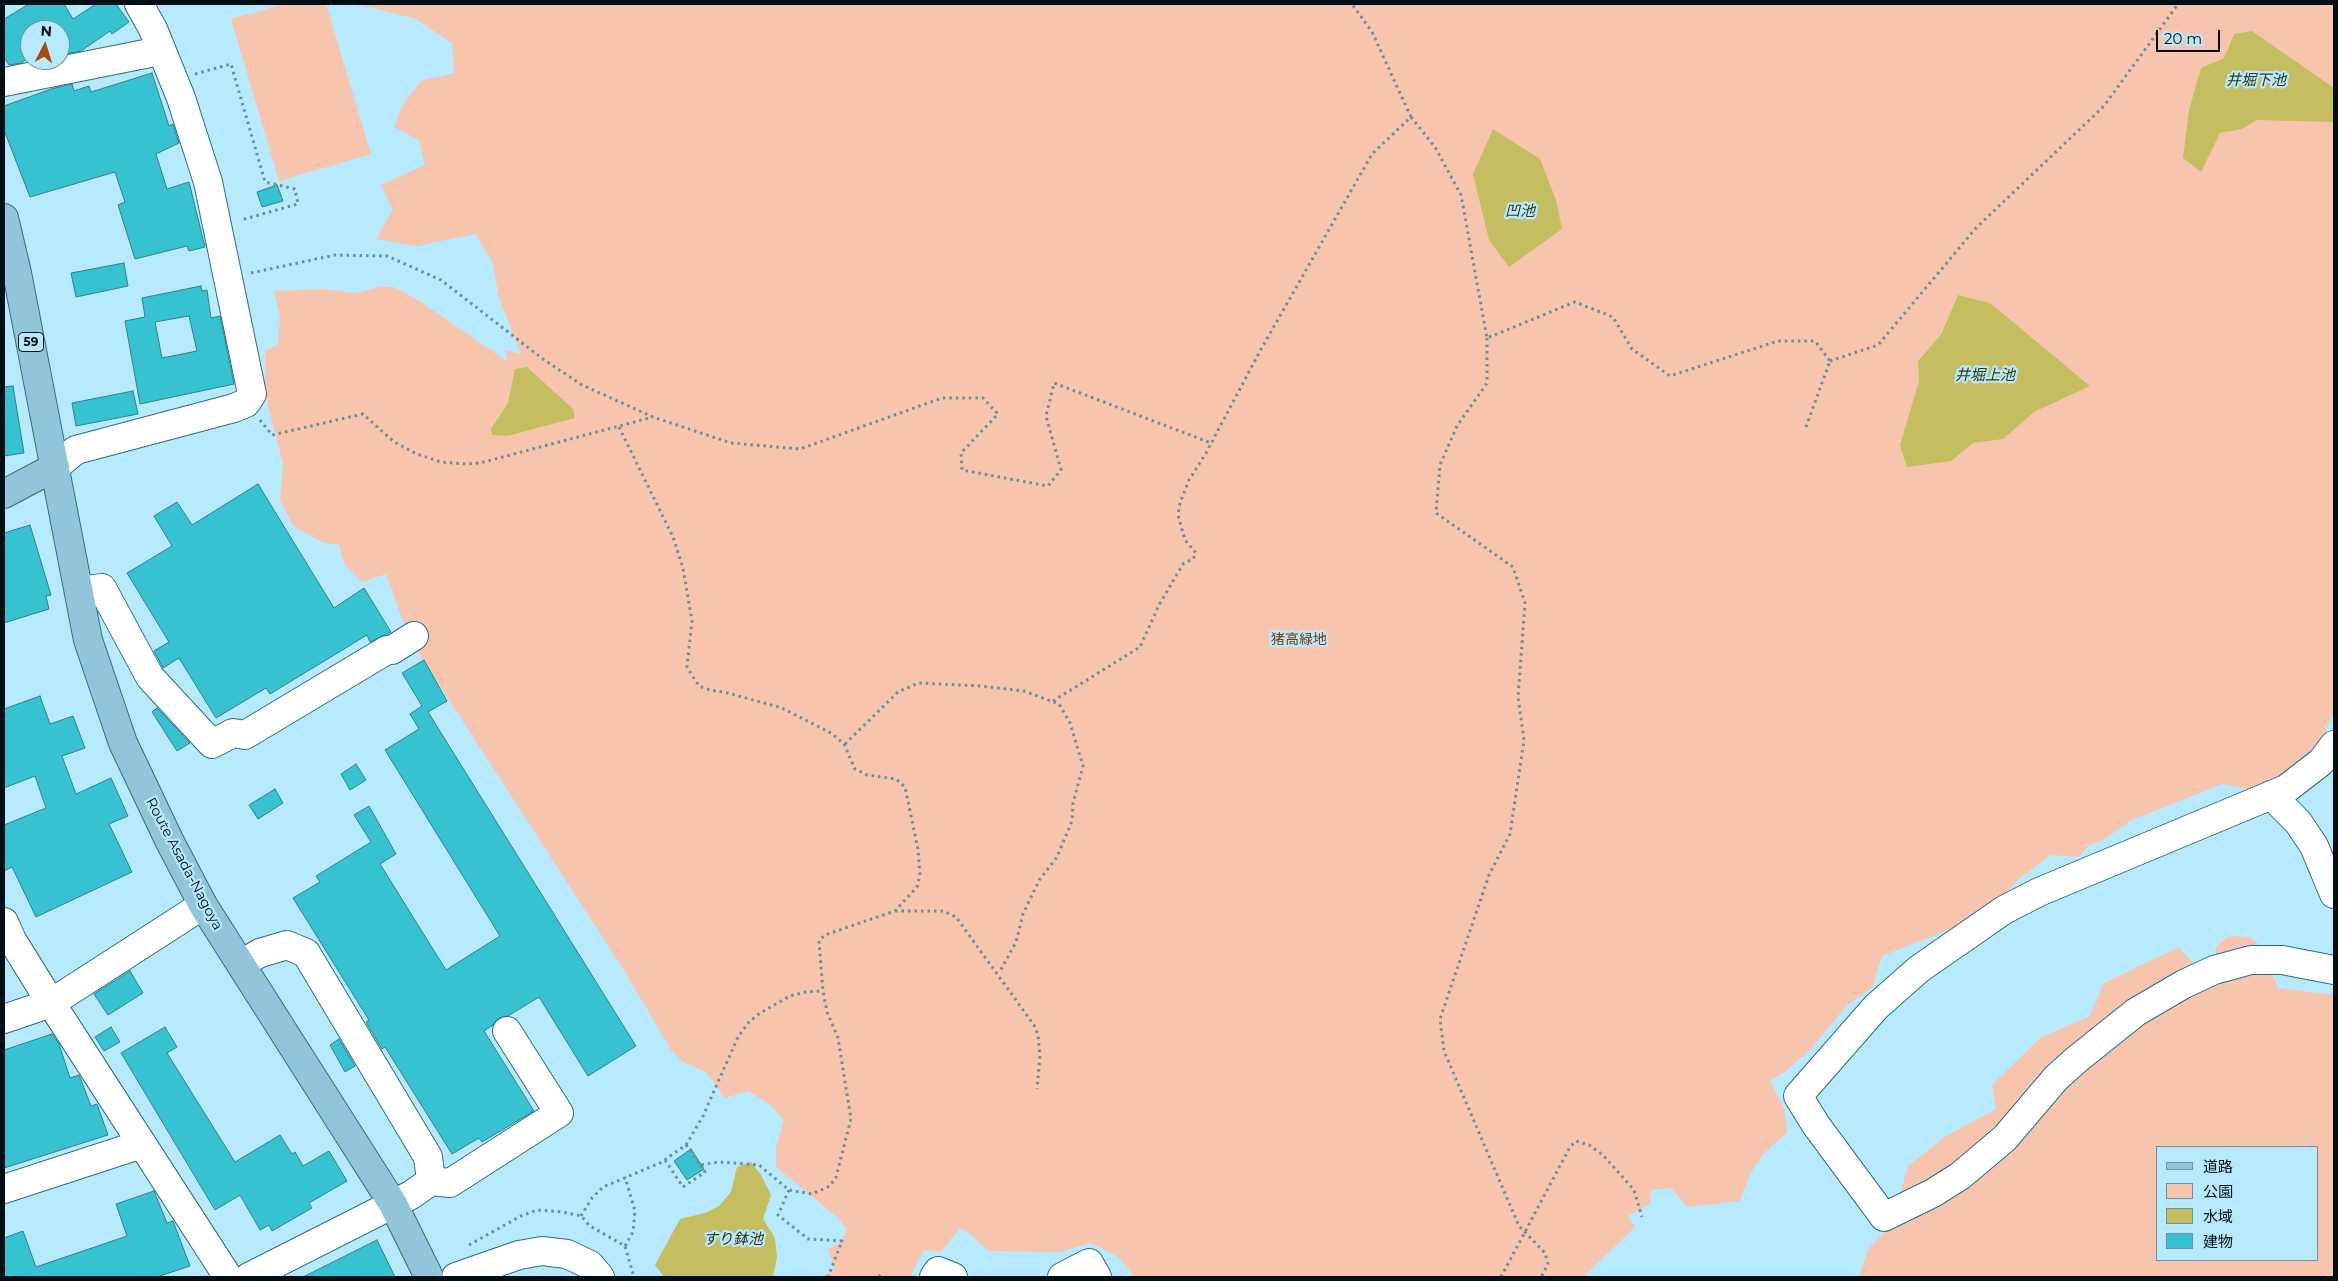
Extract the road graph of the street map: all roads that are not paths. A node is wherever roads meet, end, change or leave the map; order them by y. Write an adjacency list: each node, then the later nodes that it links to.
1 (139, 4): 2 (street)
2 (160, 51): 3 (street); 5 (street)
3 (4, 82)
4 (4, 218): 5 (main road, 59)
5 (55, 467): 6 (main road); 7 (main road, Route Asada-Nagoya)
6 (4, 494)
7 (79, 591): 8 (street); 12 (main road, Route Asada-Nagoya)
8 (414, 636)
9 (2334, 745): 10 (street)
10 (2271, 795): 11 (street); 15 (street)
11 (2334, 894)
12 (203, 905): 14 (main road, Route Asada-Nagoya); 16 (street)
13 (4, 922): 16 (street)
14 (241, 964): 20 (street); 22 (main road, Route Asada-Nagoya)
15 (2334, 970)
16 (51, 1003): 17 (street); 19 (street)
17 (4, 1019)
18 (507, 1031): 20 (street)
19 (142, 1144): 21 (street); 23 (street)
20 (431, 1181): 22 (street)
21 (4, 1189)
22 (393, 1204): 24 (street); 25 (main road, Route Asada-Nagoya)
23 (228, 1277)
24 (249, 1277)
25 (429, 1277)
26 (456, 1277): 27 (street)
27 (600, 1277)
28 (934, 1277): 29 (street)
29 (953, 1277)
30 (1062, 1277): 31 (street)
31 (1097, 1277)

